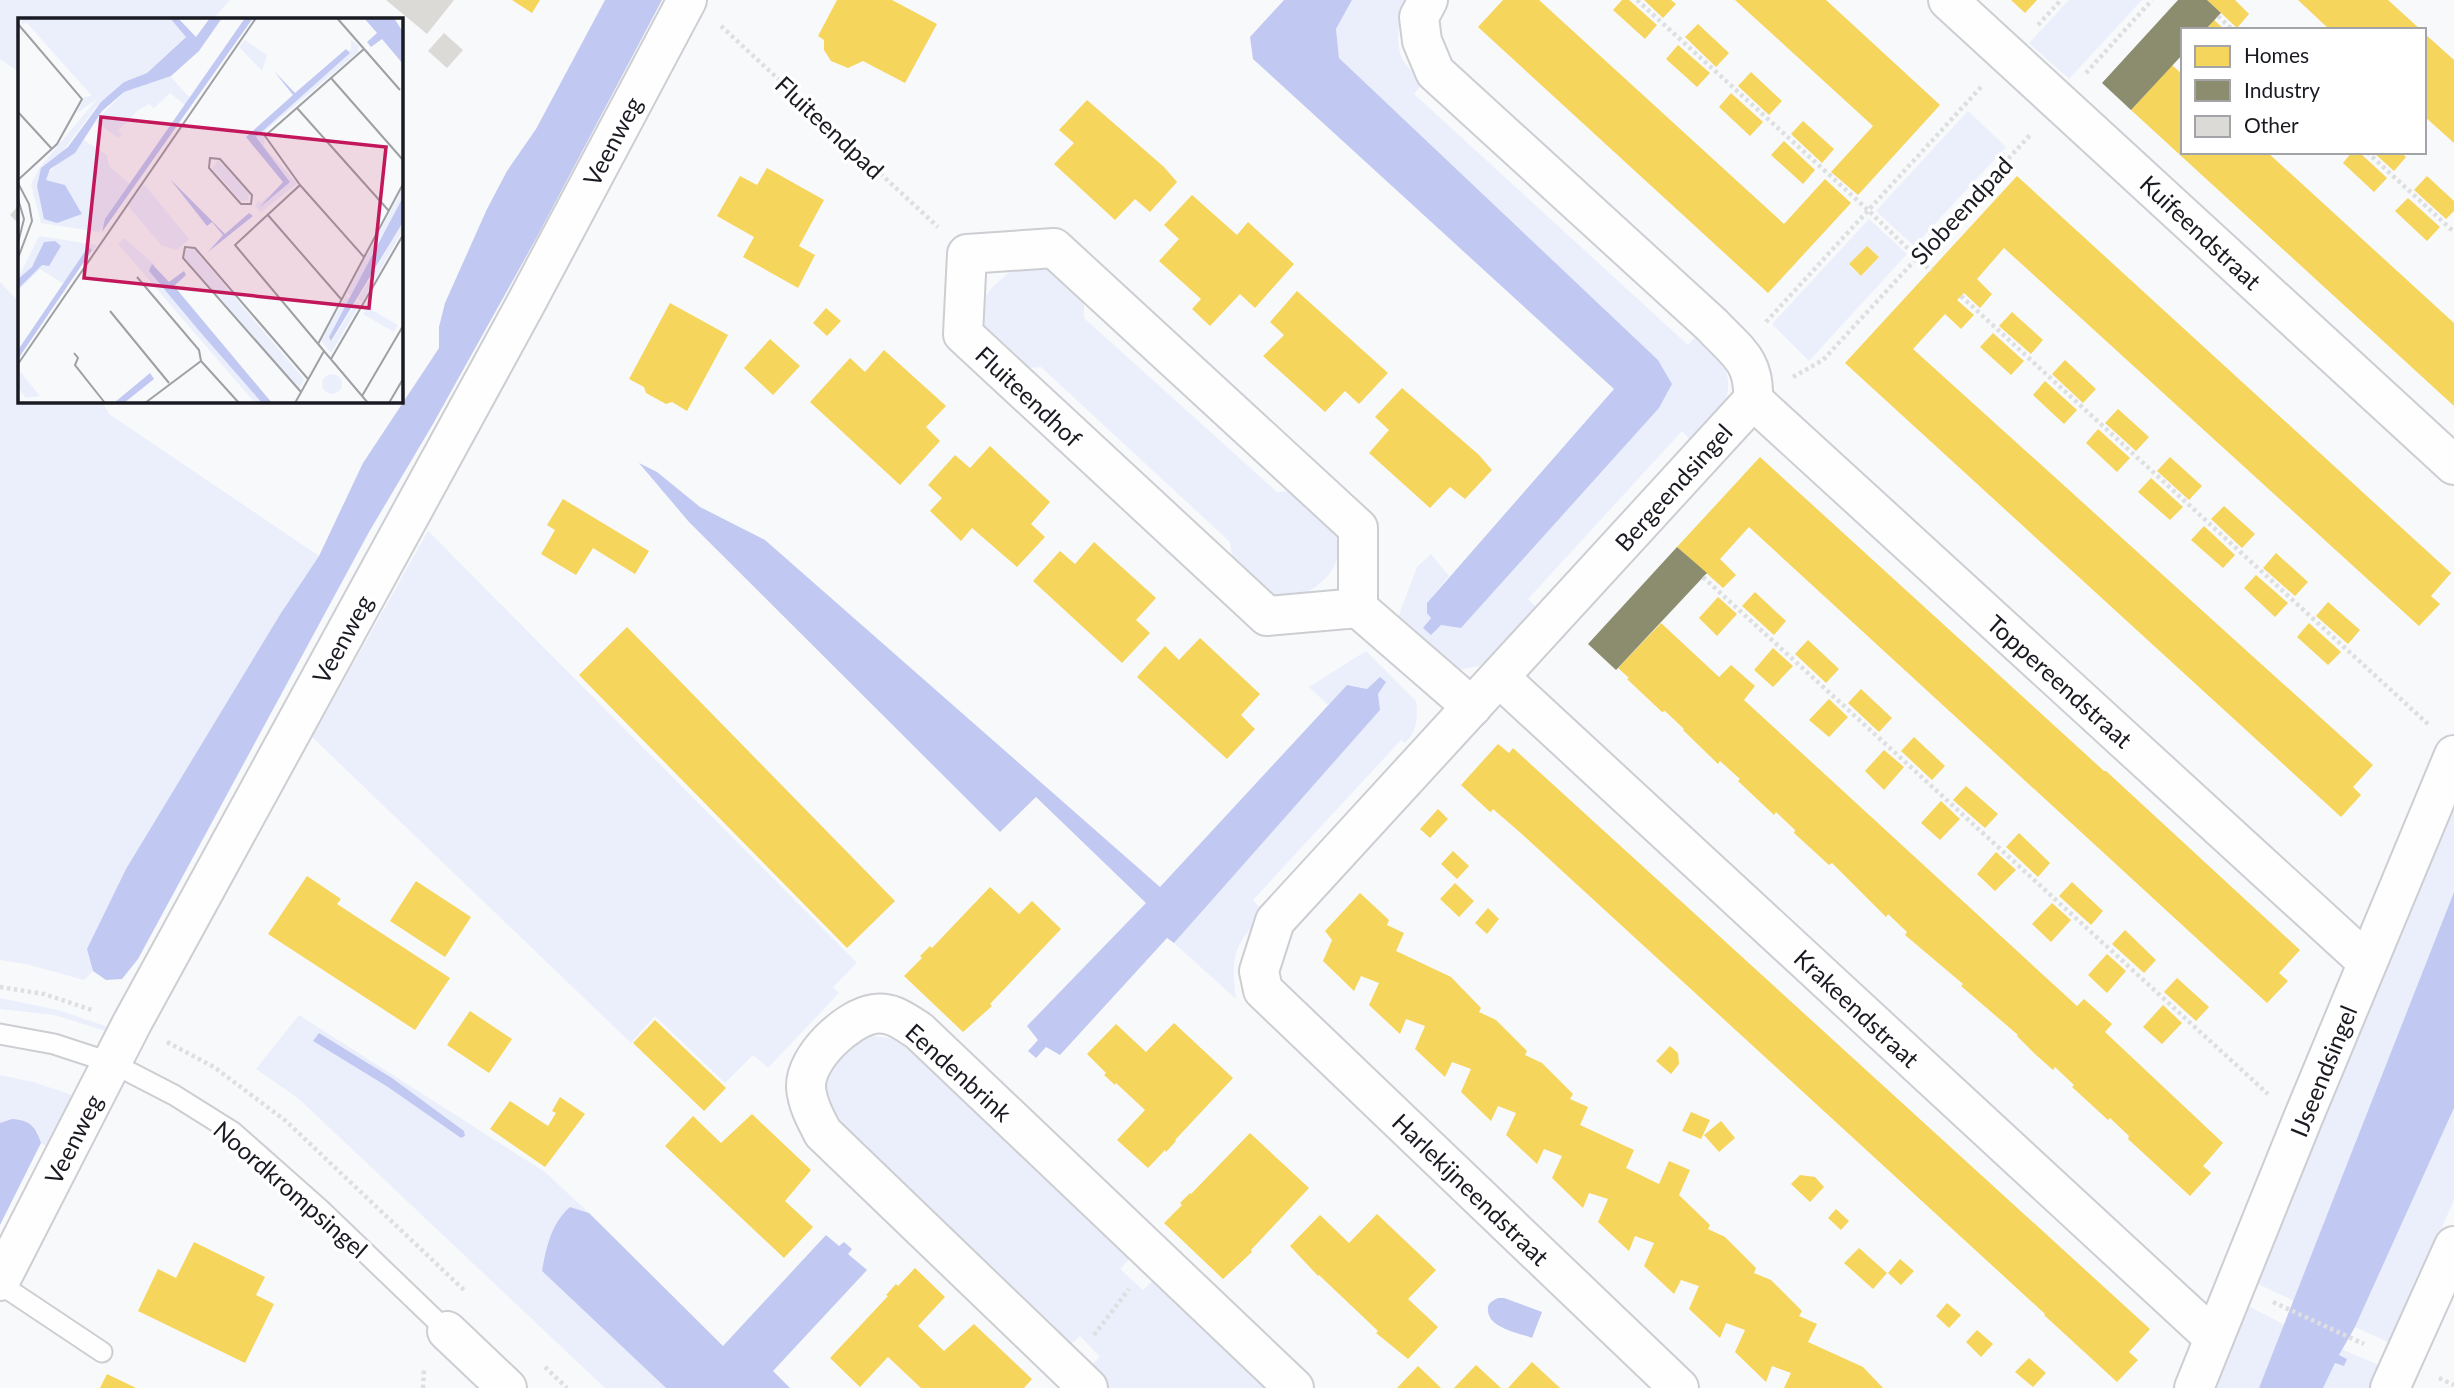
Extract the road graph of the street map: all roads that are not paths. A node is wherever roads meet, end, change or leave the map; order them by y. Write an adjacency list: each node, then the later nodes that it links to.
1 (687, 0): 13 (street, Veenweg)
2 (1428, 0): 4 (street)
3 (1948, 0): 5 (street, Kuifeendstraat)
4 (1751, 381): 7 (street, Bergeendsingel); 10 (street, Toppereendstraat)
5 (2454, 465)
6 (1358, 608): 6 (street, Fluiteendhof); 8 (street)
7 (1500, 678): 8 (street, Bergeendsingel); 17 (street, Krakeendstraat)
8 (1472, 707): 11 (street, Bergeendsingel)
9 (2446, 743): 10 (street, IJseendsingel)
10 (2367, 962): 17 (street, IJseendsingel)
11 (1263, 990): 22 (street, Harlekijneendstraat)
12 (0, 1034): 13 (lane, Noordkrompsingel)
13 (112, 1063): 15 (street, Veenweg); 16 (lane, Noordkrompsingel)
14 (2454, 1246): 24 (street)
15 (0, 1282): 18 (lane)
16 (447, 1332): 20 (street, Noordkrompsingel)
17 (2214, 1338): 23 (street, IJseendsingel)
18 (102, 1352)
19 (1079, 1379): 21 (street, Eendenbrink)
20 (507, 1388)
21 (1294, 1388)
22 (1679, 1388)
23 (2194, 1388)
24 (2390, 1388)

